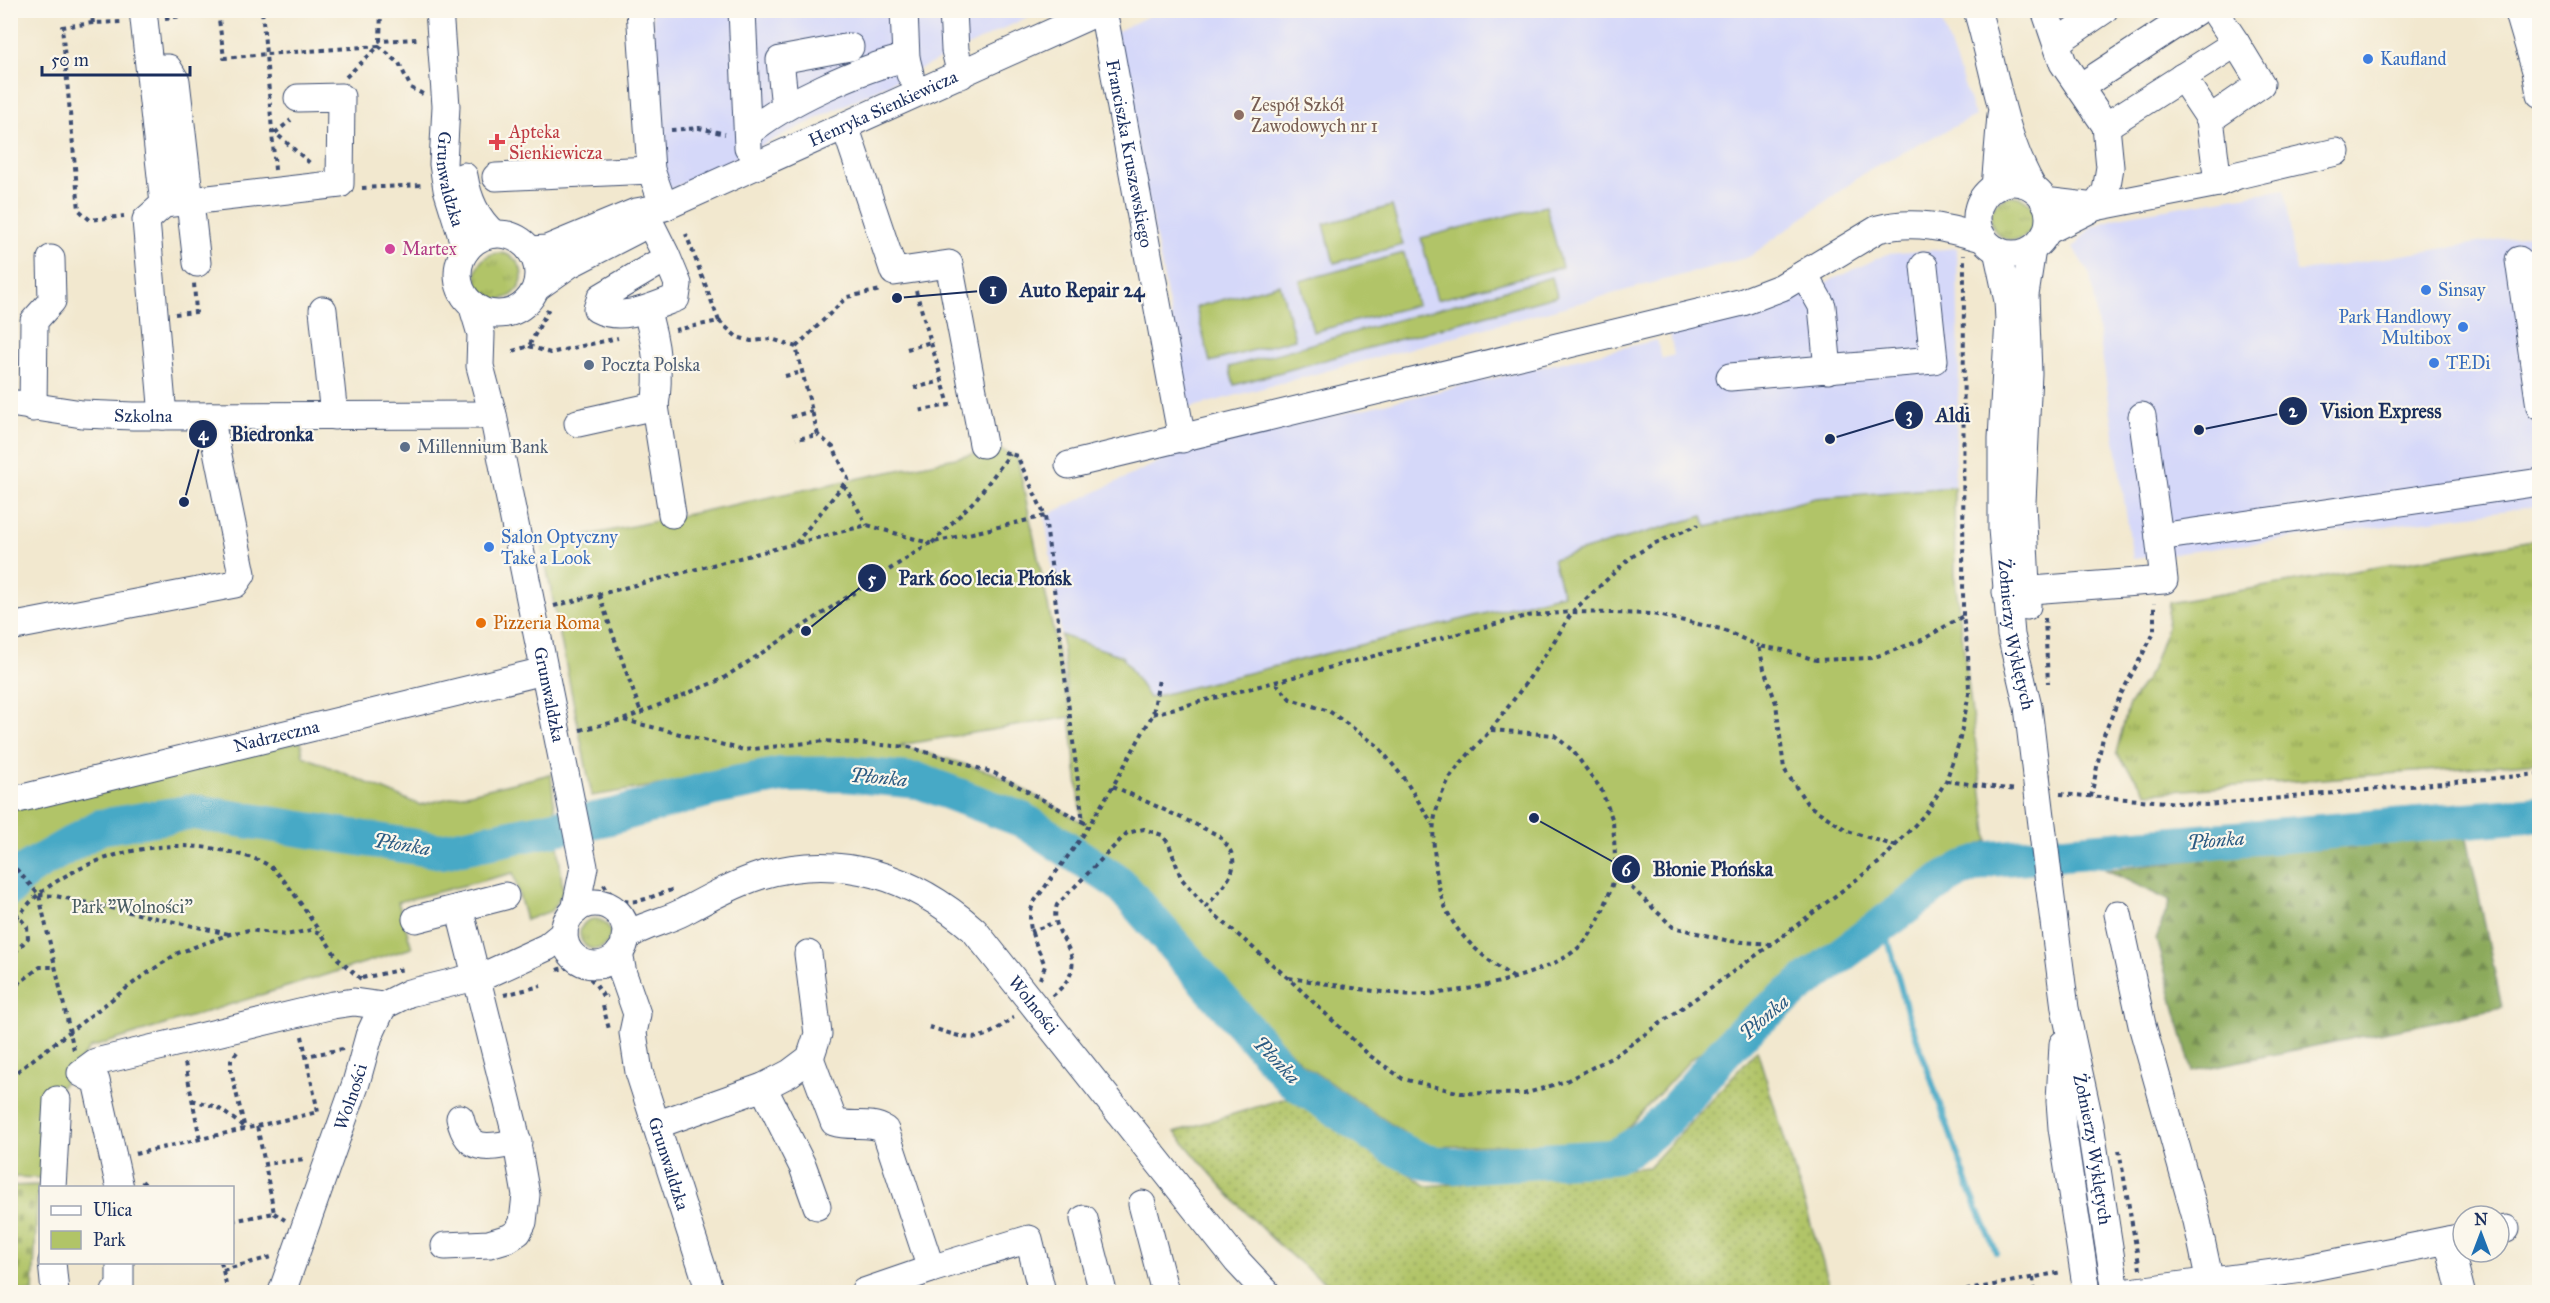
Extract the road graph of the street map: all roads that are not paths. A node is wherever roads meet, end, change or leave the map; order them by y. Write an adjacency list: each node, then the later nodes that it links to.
1 (440, 10): 24 (street, Grunwaldzka)
2 (640, 10): 34 (street)
3 (742, 10): 31 (street)
4 (904, 10): 17 (street)
5 (953, 10): 19 (street)
6 (1103, 10): 19 (street, Henryka Sienkiewicza); 71 (street, Franciszka Kruszewskiego)
7 (1977, 10): 27 (street)
8 (2046, 10): 14 (street)
9 (2104, 10): 14 (street)
10 (2198, 10): 21 (street)
11 (2214, 10): 15 (street)
12 (2518, 10): 22 (street)
13 (144, 15): 18 (street)
14 (2057, 42): 21 (street)
15 (2235, 43): 20 (street); 28 (street)
16 (849, 47): 25 (street)
17 (906, 58): 23 (street); 25 (street)
18 (150, 68): 39 (street); 40 (street)
19 (961, 75): 23 (street, Henryka Sienkiewicza)
20 (2182, 77): 28 (street); 30 (street)
21 (2080, 87): 30 (street)
22 (2540, 94)
23 (915, 96): 29 (street, Henryka Sienkiewicza)
24 (437, 100): 44 (street, Grunwaldzka); 47 (street, Grunwaldzka)
25 (785, 107): 31 (street)
26 (296, 108): 39 (street)
27 (2001, 108): 37 (street); 38 (street)
28 (2210, 118): 36 (street)
29 (846, 126): 33 (street, Henryka Sienkiewicza); 72 (street)
30 (2106, 126): 41 (street)
31 (738, 134): 33 (street)
32 (2336, 152): 36 (street)
33 (749, 169): 42 (street, Henryka Sienkiewicza)
34 (651, 170): 35 (street); 42 (street)
35 (496, 177)
36 (2218, 183): 41 (street)
37 (1988, 194): 38 (street); 43 (street); 46 (street)
38 (2038, 195): 41 (street); 45 (street)
39 (192, 200): 40 (street); 52 (street)
40 (164, 204): 66 (street)
41 (2095, 207): 45 (street)
42 (652, 213): 48 (street, Henryka Sienkiewicza); 49 (street); 55 (street, Henryka Sienkiewicza)
43 (1925, 223): 46 (street); 54 (street)
44 (494, 234): 47 (street); 48 (street)
45 (2040, 240): 46 (street); 77 (street, Żołnierzy Wyklętych)
46 (1981, 244): 77 (street, Żołnierzy Wyklętych)
47 (466, 250): 56 (street)
48 (530, 250): 55 (street)
49 (666, 255): 58 (street); 58 (street)
50 (51, 259): 62 (street)
51 (2519, 260): 64 (street)
52 (197, 263)
53 (1924, 266): 60 (street)
54 (1804, 274): 60 (street); 71 (street)
55 (546, 292): 59 (street)
56 (472, 304): 59 (street); 65 (street, Grunwaldzka)
57 (323, 310): 68 (street)
58 (646, 310): 63 (street)
59 (508, 313): 65 (street, Grunwaldzka)
60 (1828, 369): 61 (street)
61 (1730, 377)
62 (22, 406): 66 (street, Szkolna)
63 (655, 406): 70 (street); 75 (street)
64 (2540, 407)
65 (493, 415): 68 (street, Szkolna); 79 (street, Grunwaldzka)
66 (163, 416): 67 (street, Szkolna)
67 (210, 416): 68 (street, Szkolna); 78 (street)
68 (334, 416)
69 (2142, 416): 76 (street)
70 (578, 423)
71 (1182, 439): 73 (street)
72 (983, 444)
73 (1069, 465)
74 (2540, 482): 76 (street)
75 (672, 514)
76 (2159, 537): 77 (street)
77 (2016, 591): 94 (street, Żołnierzy Wyklętych, bridge)
78 (10, 627)
79 (544, 671): 80 (street, Nadrzeczna); 81 (street, Grunwaldzka)
80 (10, 801)
81 (588, 875): 85 (street, Grunwaldzka); 88 (street, Grunwaldzka)
82 (720, 892): 85 (street, Wolności); 89 (street, Wolności); 122 (street, Wolności)
83 (505, 896): 84 (street)
84 (459, 908): 87 (street); 92 (street)
85 (612, 909): 88 (street); 89 (street)
86 (2118, 914): 113 (street)
87 (416, 919)
88 (569, 922): 91 (street); 92 (street)
89 (622, 946): 91 (street); 95 (street, Grunwaldzka)
90 (808, 954): 96 (street)
91 (584, 961): 92 (street); 95 (street, Grunwaldzka)
92 (482, 984): 93 (street); 101 (street)
93 (383, 1006): 103 (street); 116 (street, Wolności)
94 (2065, 1008): 123 (street, Żołnierzy Wyklętych); 124 (street, Żołnierzy Wyklętych)
95 (633, 1033): 100 (street, Grunwaldzka)
96 (810, 1058): 97 (street); 112 (street)
97 (763, 1087): 100 (street); 105 (street)
98 (57, 1100): 102 (street)
99 (460, 1118): 101 (street)
100 (656, 1125): 117 (street, Grunwaldzka)
101 (518, 1142): 108 (street)
102 (52, 1186)
103 (120, 1186)
104 (1142, 1204): 121 (street)
105 (817, 1206)
106 (1084, 1219): 120 (street)
107 (2451, 1239): 113 (street)
108 (445, 1246)
109 (52, 1264): 114 (street)
110 (120, 1264): 115 (street)
111 (2458, 1264): 126 (street)
112 (930, 1269): 118 (street); 119 (street)
113 (2210, 1282): 125 (street)
114 (55, 1293)
115 (115, 1293)
116 (282, 1293)
117 (710, 1293)
118 (864, 1293)
119 (1042, 1293)
120 (1103, 1293)
121 (1165, 1293)
122 (1266, 1293)
123 (2087, 1293)
124 (2116, 1293)
125 (2130, 1293)
126 (2461, 1293)

